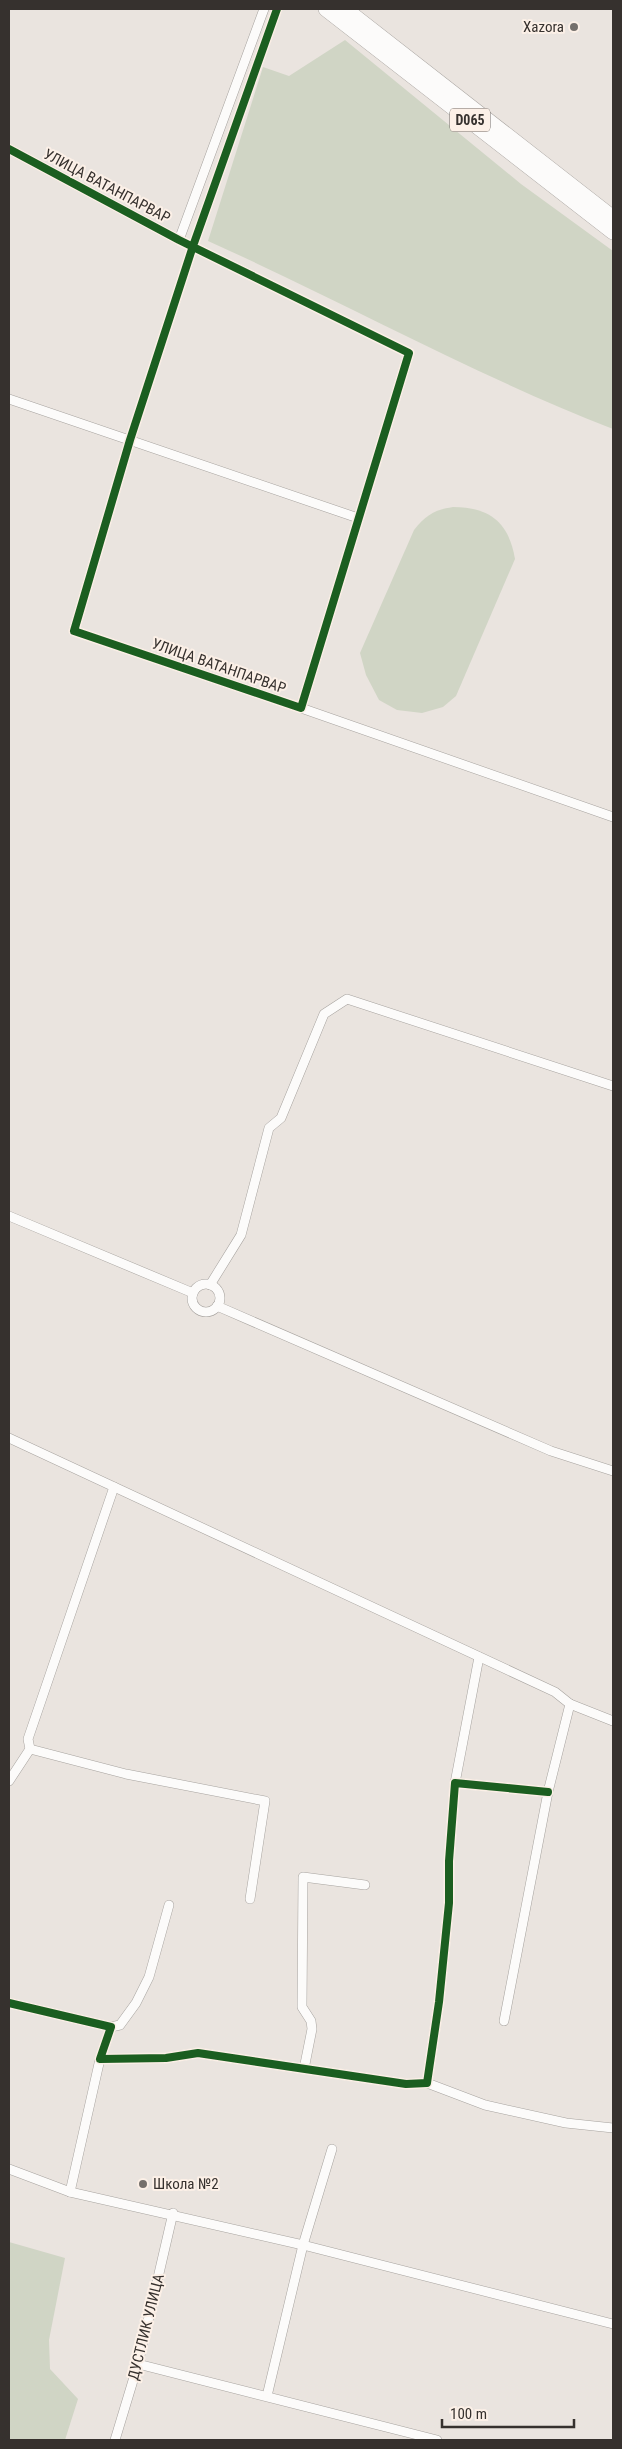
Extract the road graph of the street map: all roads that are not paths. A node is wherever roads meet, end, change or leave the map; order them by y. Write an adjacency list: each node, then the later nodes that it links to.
1 (264, 9): 8 (street)
2 (277, 9): 9 (street)
3 (326, 9): 7 (main road, D065)
4 (345, 9): 6 (main road, D065)
5 (9, 149): 8 (street, УЛИЦА ВАТАНПАРВАР)
6 (613, 218)
7 (613, 232)
8 (179, 240): 9 (street, УЛИЦА ВАТАНПАРВАР)
9 (193, 246): 11 (street, УЛИЦА ВАТАНПАРВАР); 12 (street, УЛИЦА ВАТАНПАРВАР)
10 (9, 399): 11 (street)
11 (130, 440): 12 (street); 13 (street, УЛИЦА ВАТАНПАРВАР)
12 (358, 518): 13 (street, УЛИЦА ВАТАНПАРВАР)
13 (301, 708): 14 (street)
14 (613, 817)
15 (613, 1086): 17 (street)
16 (9, 1216): 18 (street)
17 (210, 1285): 18 (street); 19 (street)
18 (193, 1293): 19 (street)
19 (217, 1306): 21 (street)
20 (9, 1438): 22 (street)
21 (613, 1472)
22 (114, 1487): 23 (street); 26 (street)
23 (480, 1657): 24 (street); 28 (street)
24 (570, 1704): 25 (street); 29 (street)
25 (613, 1722)
26 (30, 1749): 27 (street); 31 (street)
27 (9, 1781)
28 (455, 1783): 29 (street); 38 (street)
29 (548, 1792): 34 (street)
30 (365, 1885): 37 (street)
31 (250, 1899)
32 (169, 1905): 35 (street)
33 (9, 2003): 35 (street)
34 (504, 2021)
35 (111, 2027): 36 (street)
36 (100, 2059): 37 (street); 42 (street)
37 (304, 2069): 38 (street)
38 (427, 2084): 39 (street)
39 (613, 2128)
40 (332, 2148): 44 (street)
41 (9, 2169): 42 (street)
42 (70, 2192): 43 (street)
43 (173, 2214): 44 (street); 46 (street, ДУСТЛИК УЛИЦА)
44 (303, 2245): 45 (street); 47 (street)
45 (613, 2324)
46 (138, 2364): 47 (street); 49 (street, ДУСТЛИК УЛИЦА)
47 (267, 2396): 48 (street)
48 (411, 2437): 50 (street)
49 (115, 2440)
50 (437, 2440)

